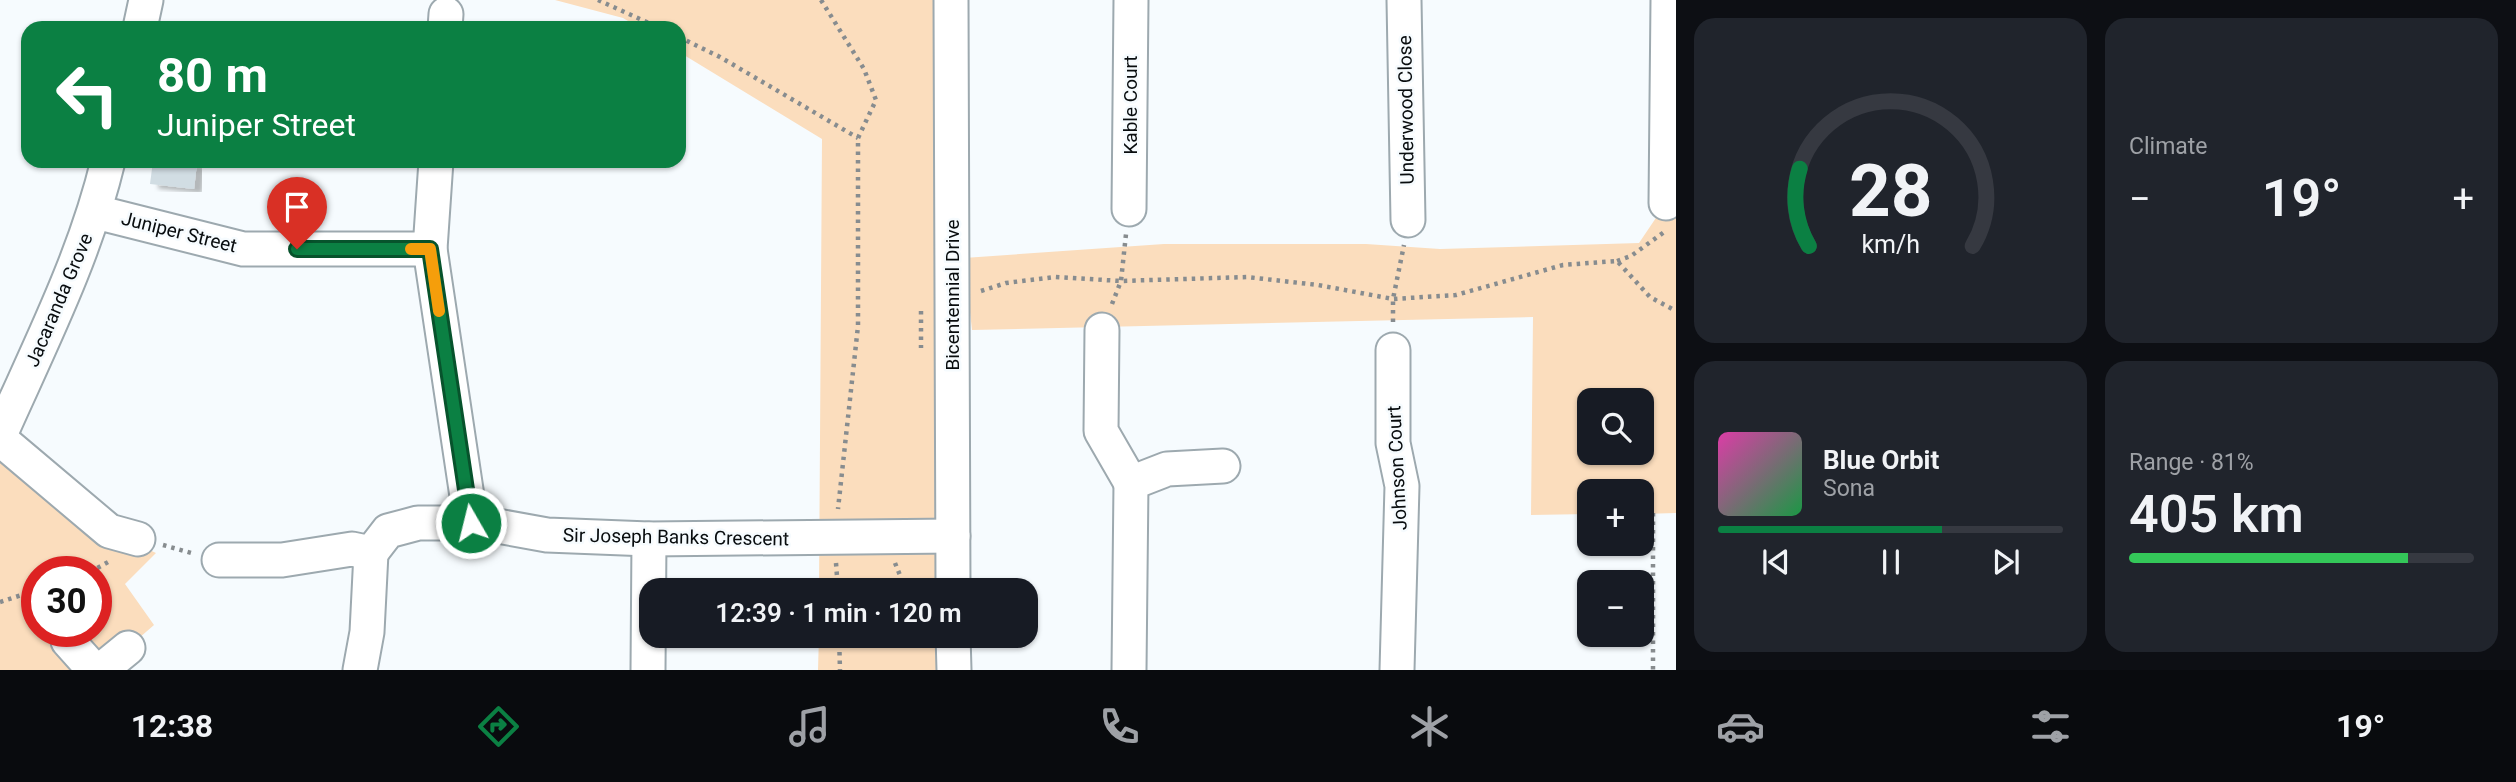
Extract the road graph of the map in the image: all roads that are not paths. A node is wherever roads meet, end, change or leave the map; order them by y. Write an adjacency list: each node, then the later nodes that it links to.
1 (146, 0): 6 (street)
2 (951, 0): 20 (street, Bicentennial Drive)
3 (1131, 0): 9 (street, Kable Court)
4 (1404, 0): 12 (street, Underwood Close)
5 (1668, 0): 11 (street)
6 (141, 21)
7 (106, 168): 10 (street, Jacaranda Grove)
8 (436, 168): 13 (street)
9 (1129, 209)
10 (96, 212): 13 (street, Juniper Street); 16 (street, Jacaranda Grove)
11 (1671, 213)
12 (1408, 220)
13 (430, 249): 19 (street)
14 (1102, 330): 18 (street)
15 (1393, 350): 35 (street, Johnson Court)
16 (0, 437): 21 (street, Jacaranda Grove)
17 (1223, 466): 18 (street)
18 (1132, 483): 34 (street)
19 (471, 523): 22 (street, Sir Joseph Banks Crescent); 23 (street, Sir Joseph Banks Crescent)
20 (953, 536): 22 (street, Sir Joseph Banks Crescent); 25 (street, Bicentennial Drive)
21 (138, 539)
22 (649, 540): 32 (street)
23 (371, 554): 24 (street); 31 (street)
24 (219, 560)
25 (953, 578)
26 (73, 647): 29 (street)
27 (128, 648): 30 (street)
28 (954, 648): 33 (street)
29 (94, 670)
30 (100, 670)
31 (360, 670)
32 (648, 670)
33 (954, 670)
34 (1129, 670)
35 (1397, 670)

